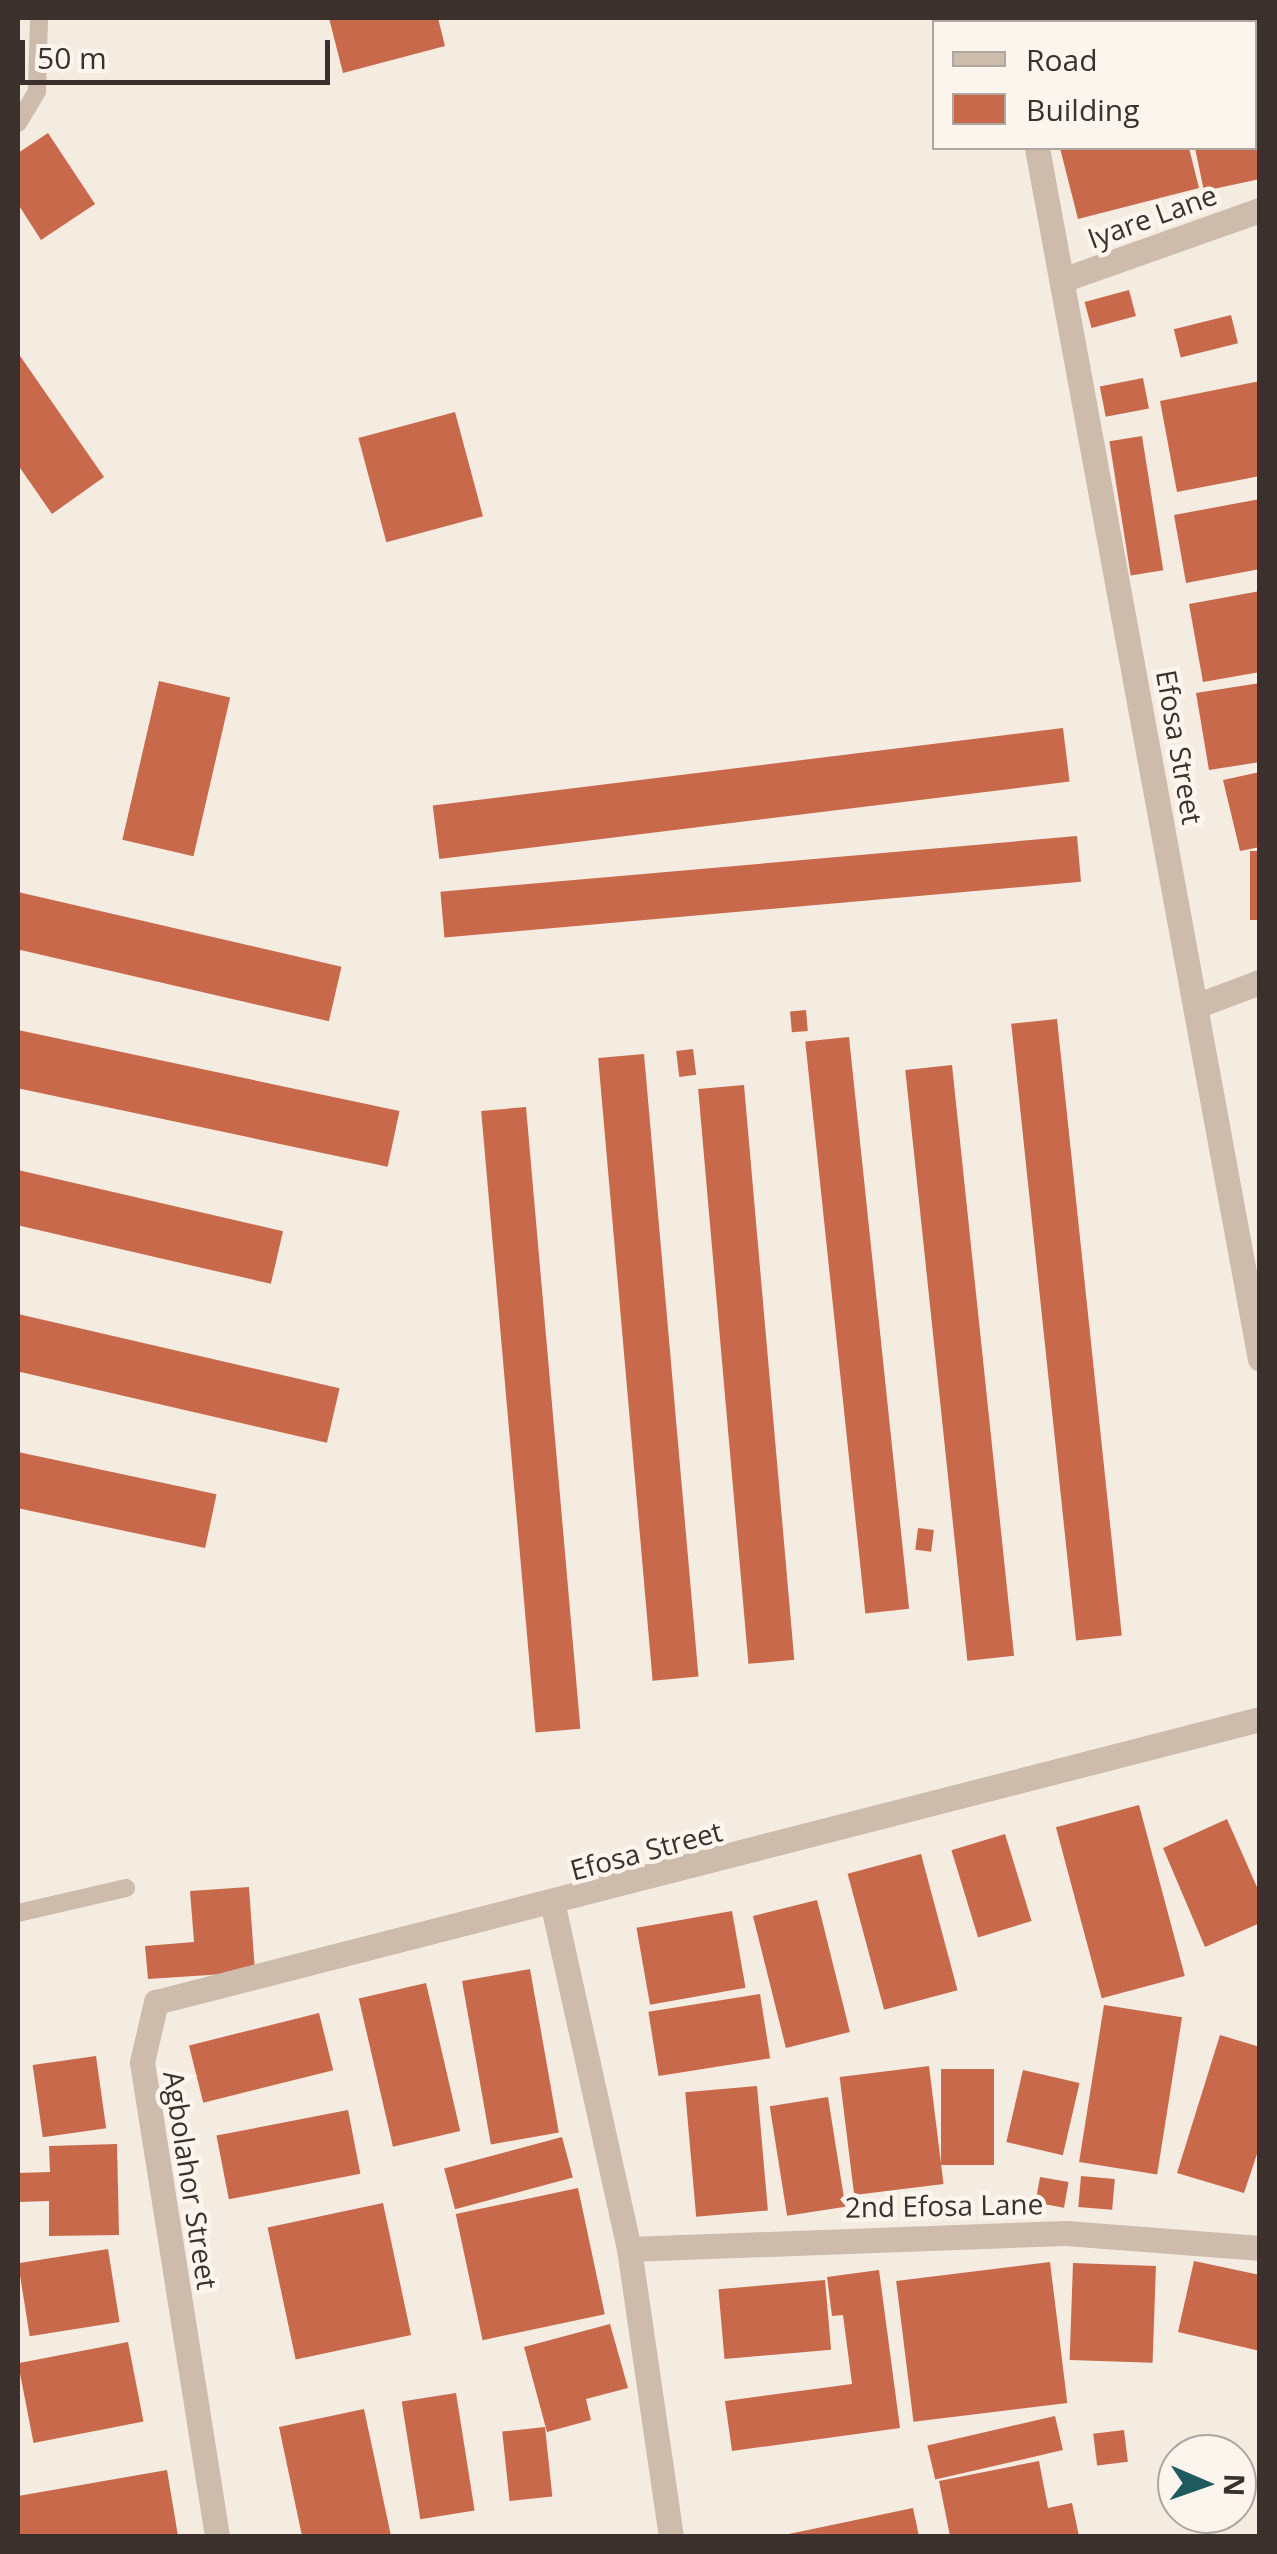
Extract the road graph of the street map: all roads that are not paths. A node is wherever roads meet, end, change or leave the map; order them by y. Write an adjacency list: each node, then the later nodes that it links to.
1 (39, 18): 2 (lane)
2 (18, 123)
3 (1036, 150): 5 (street, Efosa Street)
4 (1260, 210): 5 (street, Iyare Lane)
5 (1064, 280): 7 (street, Efosa Street)
6 (1260, 982): 7 (street)
7 (1196, 1006): 8 (street, Efosa Street)
8 (1260, 1359)
9 (1260, 1719): 11 (street, Efosa Street)
10 (126, 1888): 12 (lane)
11 (553, 1906): 14 (street, Efosa Street); 15 (street, Agbolahor Street)
12 (18, 1913)
13 (1260, 2248): 14 (street, 2nd Efosa Lane)
14 (629, 2249): 16 (street, Efosa Street)
15 (217, 2536)
16 (671, 2536)

